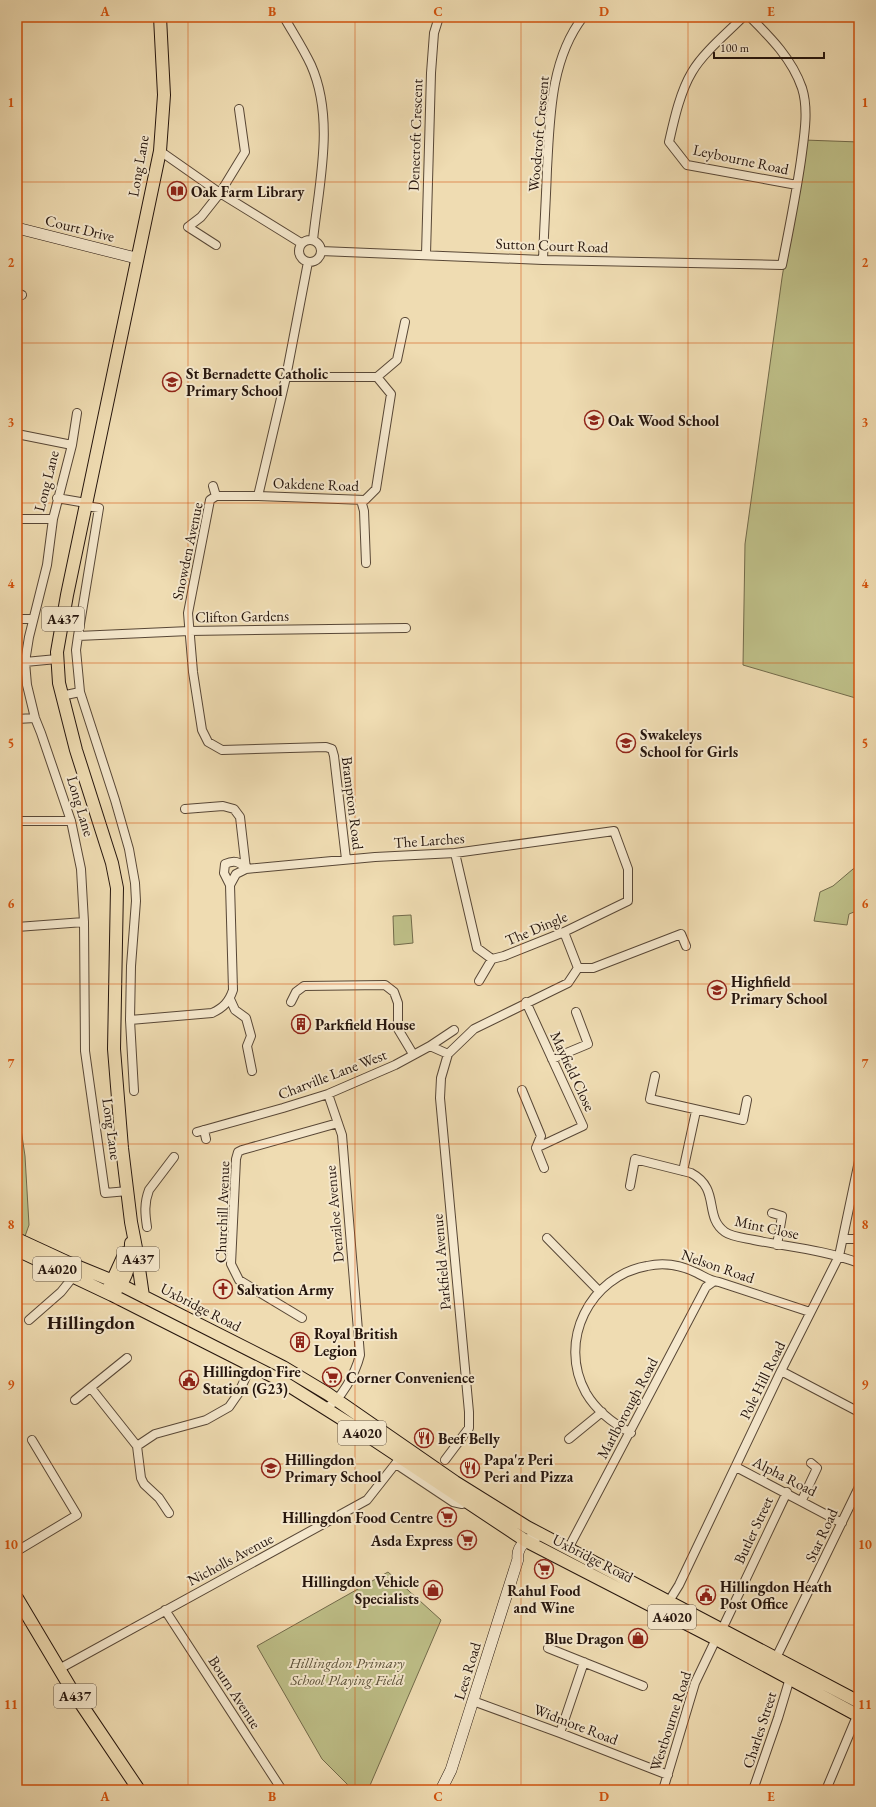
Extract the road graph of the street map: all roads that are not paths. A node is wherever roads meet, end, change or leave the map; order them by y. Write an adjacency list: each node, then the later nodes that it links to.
1 (160, 17): 8 (main road, Long Lane / A437)
2 (284, 17): 12 (street)
3 (439, 17): 16 (street, Denecroft Crescent)
4 (583, 17): 18 (street, Woodcroft Crescent)
5 (743, 17): 9 (street, Leybourne Road)
6 (750, 17): 9 (street)
7 (239, 109): 10 (street)
8 (160, 151): 10 (street); 17 (main road, Long Lane / A437)
9 (798, 185): 18 (street, Sutton Court Road)
10 (220, 193): 13 (street); 14 (street)
11 (17, 228): 17 (street, Court Drive)
12 (312, 240): 13 (street); 15 (street)
13 (301, 243): 19 (street)
14 (216, 245)
15 (321, 251): 16 (street, Sutton Court Road); 19 (street)
16 (426, 254): 18 (street, Sutton Court Road)
17 (136, 258): 31 (main road, Long Lane / A437)
18 (543, 260)
19 (308, 262): 21 (street)
20 (405, 322): 22 (street)
21 (286, 377): 22 (street); 28 (street)
22 (377, 377): 30 (street, Oakdene Road)
23 (77, 413): 25 (street, Long Lane)
24 (17, 434): 25 (street)
25 (72, 445): 29 (street, Long Lane)
26 (213, 486): 27 (street)
27 (216, 496): 28 (street, Snowden Avenue); 38 (street, Snowden Avenue)
28 (258, 496): 30 (street, Oakdene Road)
29 (57, 498): 31 (street); 33 (street, Long Lane)
30 (360, 500): 34 (street)
31 (86, 504): 39 (street, Long Lane); 40 (main road, Long Lane / A437)
32 (17, 519): 33 (street)
33 (53, 519): 36 (street, Long Lane)
34 (366, 563)
35 (17, 619): 36 (street)
36 (33, 619): 41 (street, Long Lane)
37 (406, 628): 38 (street, Clifton Gardens)
38 (189, 631): 39 (street, Clifton Gardens); 51 (street, Brampton Road)
39 (78, 636): 42 (street, Long Lane)
40 (57, 659): 41 (street); 43 (main road, Long Lane / A437)
41 (25, 662): 44 (street, Long Lane)
42 (80, 692): 43 (street); 65 (street, Long Lane)
43 (61, 696): 86 (main road, Long Lane / A437)
44 (35, 718): 45 (street); 48 (street, Long Lane)
45 (17, 719)
46 (185, 809): 52 (street)
47 (17, 821): 48 (street)
48 (71, 821): 54 (street, Long Lane)
49 (614, 831): 50 (street, The Larches); 56 (street, The Dingle)
50 (455, 853): 51 (street, The Larches); 58 (street, The Dingle)
51 (346, 859): 52 (street, The Larches)
52 (246, 868): 53 (street); 53 (street, The Larches)
53 (230, 885): 61 (street, The Larches)
54 (84, 922): 55 (street); 86 (street, Long Lane)
55 (17, 927)
56 (564, 932): 58 (street, The Dingle); 59 (street)
57 (686, 946): 59 (street)
58 (492, 959): 60 (street)
59 (578, 968): 63 (street)
60 (480, 981)
61 (230, 999): 65 (street); 71 (street)
62 (291, 1002): 68 (street)
63 (526, 1002): 69 (street); 70 (street, Mayfield Close)
64 (576, 1012): 70 (street)
65 (130, 1020): 74 (street, Long Lane)
66 (454, 1030): 67 (street, Charville Lane West)
67 (430, 1046): 68 (street, Charville Lane West); 69 (street)
68 (413, 1054): 75 (street, Charville Lane West)
69 (448, 1054): 123 (street, Parkfield Avenue)
70 (552, 1059): 80 (street, Mayfield Close)
71 (252, 1071)
72 (655, 1076): 77 (street)
73 (522, 1090): 80 (street)
74 (134, 1091)
75 (328, 1094): 78 (street, Denziloe Avenue); 79 (street, Charville Lane West)
76 (747, 1100): 77 (street)
77 (696, 1110): 84 (street)
78 (338, 1123): 106 (street, Churchill Avenue); 115 (street, Denziloe Avenue)
79 (206, 1139)
80 (536, 1148): 83 (street)
81 (174, 1157): 87 (street)
82 (859, 1162): 93 (street, Pole Hill Road)
83 (544, 1168)
84 (683, 1171): 85 (street, Mint Close); 95 (street, Mint Close)
85 (630, 1186)
86 (128, 1191): 89 (main road, Long Lane / A437)
87 (145, 1212): 89 (street); 90 (street)
88 (772, 1213): 95 (street)
89 (131, 1222): 101 (main road, Long Lane / A437); 104 (main road, Long Lane / A437)
90 (147, 1227)
91 (859, 1237): 93 (street)
92 (547, 1238): 102 (street)
93 (843, 1238): 97 (street, Pole Hill Road)
94 (17, 1239): 101 (main road, Uxbridge Road / A4020)
95 (777, 1245): 97 (street, Mint Close)
96 (17, 1250): 99 (main road, Uxbridge Road / A4020)
97 (839, 1256): 98 (street, Mint Close); 105 (street, Pole Hill Road)
98 (859, 1263)
99 (73, 1277): 103 (main road, Uxbridge Road / A4020); 107 (street)
100 (713, 1282): 102 (street, Nelson Road); 105 (street, Nelson Road); 119 (street, Marlborough Road)
101 (117, 1283): 103 (main road, Long Lane / A437); 104 (main road, Uxbridge Road / A4020)
102 (599, 1291): 117 (street, Nelson Road)
103 (109, 1293): 109 (main road, Uxbridge Road / A4020)
104 (143, 1296): 110 (main road, Uxbridge Road / A4020)
105 (810, 1312): 111 (street, Pole Hill Road)
106 (302, 1318)
107 (29, 1320)
108 (127, 1358): 113 (street)
109 (251, 1366): 112 (main road, Uxbridge Road / A4020); 122 (street)
110 (283, 1367): 112 (street); 115 (main road, Uxbridge Road / A4020)
111 (781, 1371): 118 (street); 126 (street, Pole Hill Road)
112 (280, 1380): 116 (main road, Uxbridge Road / A4020)
113 (90, 1388): 114 (street); 122 (street)
114 (75, 1400)
115 (336, 1400): 116 (street); 132 (main road, Uxbridge Road / A4020)
116 (325, 1408): 124 (main road, Uxbridge Road / A4020)
117 (602, 1412): 119 (street, Nelson Road); 120 (street)
118 (859, 1412)
119 (631, 1433): 135 (street, Marlborough Road)
120 (569, 1439)
121 (32, 1440): 136 (street)
122 (137, 1446): 130 (street)
123 (445, 1460)
124 (398, 1461): 134 (main road, Uxbridge Road / A4020); 139 (street, Nicholls Avenue)
125 (811, 1464): 129 (street)
126 (736, 1467): 128 (street, Alpha Road); 138 (street, Pole Hill Road)
127 (859, 1487): 131 (street, Star Road)
128 (786, 1492): 129 (street, Alpha Road); 140 (street, Butler Street)
129 (802, 1500): 131 (street, Alpha Road)
130 (169, 1513)
131 (842, 1523): 143 (street, Star Road)
132 (527, 1527): 133 (main road, Uxbridge Road / A4020); 134 (street, Lees Road)
133 (541, 1534): 134 (street); 135 (main road, Uxbridge Road / A4020)
134 (526, 1541): 138 (main road, Uxbridge Road / A4020); 148 (street, Lees Road)
135 (568, 1549): 138 (main road, Uxbridge Road / A4020)
136 (17, 1551)
137 (17, 1598): 145 (main road, A437)
138 (665, 1607): 141 (main road, Uxbridge Road / A4020); 143 (main road, Uxbridge Road / A4020)
139 (165, 1610): 145 (street, Nicholls Avenue); 154 (street, Bourn Avenue)
140 (725, 1623)
141 (716, 1639): 143 (main road, Uxbridge Road / A4020); 152 (street, Westbourne Road)
142 (548, 1648): 144 (street)
143 (776, 1659): 146 (main road, Uxbridge Road / A4020); 149 (main road, Uxbridge Road / A4020)
144 (584, 1662): 147 (street); 151 (street)
145 (59, 1669): 153 (main road, A437)
146 (790, 1678): 150 (main road, Uxbridge Road / A4020); 157 (street, Charles Street)
147 (643, 1686)
148 (473, 1701): 151 (street, Widmore Road); 155 (street, Lees Road)
149 (859, 1702)
150 (858, 1716): 158 (street)
151 (560, 1733): 152 (street, Widmore Road)
152 (668, 1775): 156 (street, Westbourne Road)
153 (139, 1790)
154 (282, 1790)
155 (441, 1790)
156 (663, 1790)
157 (753, 1790)
158 (826, 1790)

